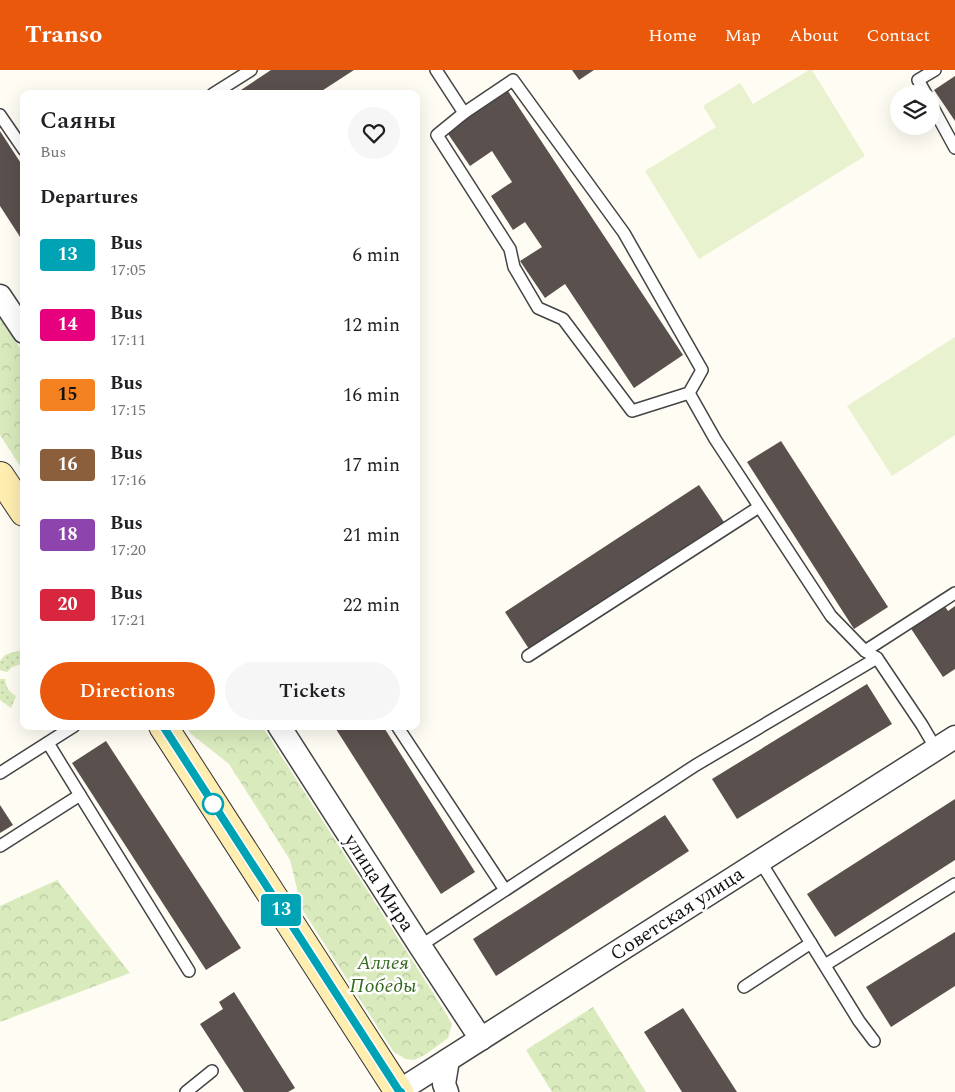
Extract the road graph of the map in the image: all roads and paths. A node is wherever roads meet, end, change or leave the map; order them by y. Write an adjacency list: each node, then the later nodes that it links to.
1 (251, 70): 5 (lane)
2 (436, 70): 6 (lane)
3 (935, 70): 4 (lane)
4 (921, 85)
5 (219, 90)
6 (464, 113): 13 (lane); 13 (lane)
7 (0, 115): 9 (lane)
8 (940, 120): 10 (lane)
9 (20, 144)
10 (955, 148)
11 (0, 296): 12 (street)
12 (20, 322)
13 (689, 393): 16 (lane)
14 (0, 476): 15 (street)
15 (20, 506)
16 (759, 507): 18 (lane); 19 (lane)
17 (955, 593): 18 (lane)
18 (865, 651): 20 (lane)
19 (528, 656)
20 (877, 658): 27 (lane); 33 (lane)
21 (68, 730): 26 (lane)
22 (165, 730): 44 (street)
23 (282, 730): 35 (street, улица Мира)
24 (400, 730): 33 (lane)
25 (955, 736): 27 (street, Советская улица)
26 (48, 743): 28 (lane); 29 (lane)
27 (936, 749): 31 (street, Советская улица)
28 (0, 773)
29 (80, 795): 30 (lane); 37 (lane)
30 (0, 846)
31 (760, 861): 34 (lane); 39 (street, Советская улица)
32 (955, 884): 36 (lane)
33 (505, 890): 35 (lane)
34 (811, 943): 36 (lane); 38 (lane)
35 (420, 946): 39 (street, улица Мира)
36 (825, 966): 40 (lane)
37 (189, 971)
38 (744, 986)
39 (481, 1039): 41 (street, Советская улица)
40 (874, 1041)
41 (448, 1060): 44 (street, Советская улица); 45 (street)
42 (212, 1071): 43 (lane)
43 (186, 1092)
44 (399, 1092)
45 (447, 1092)

